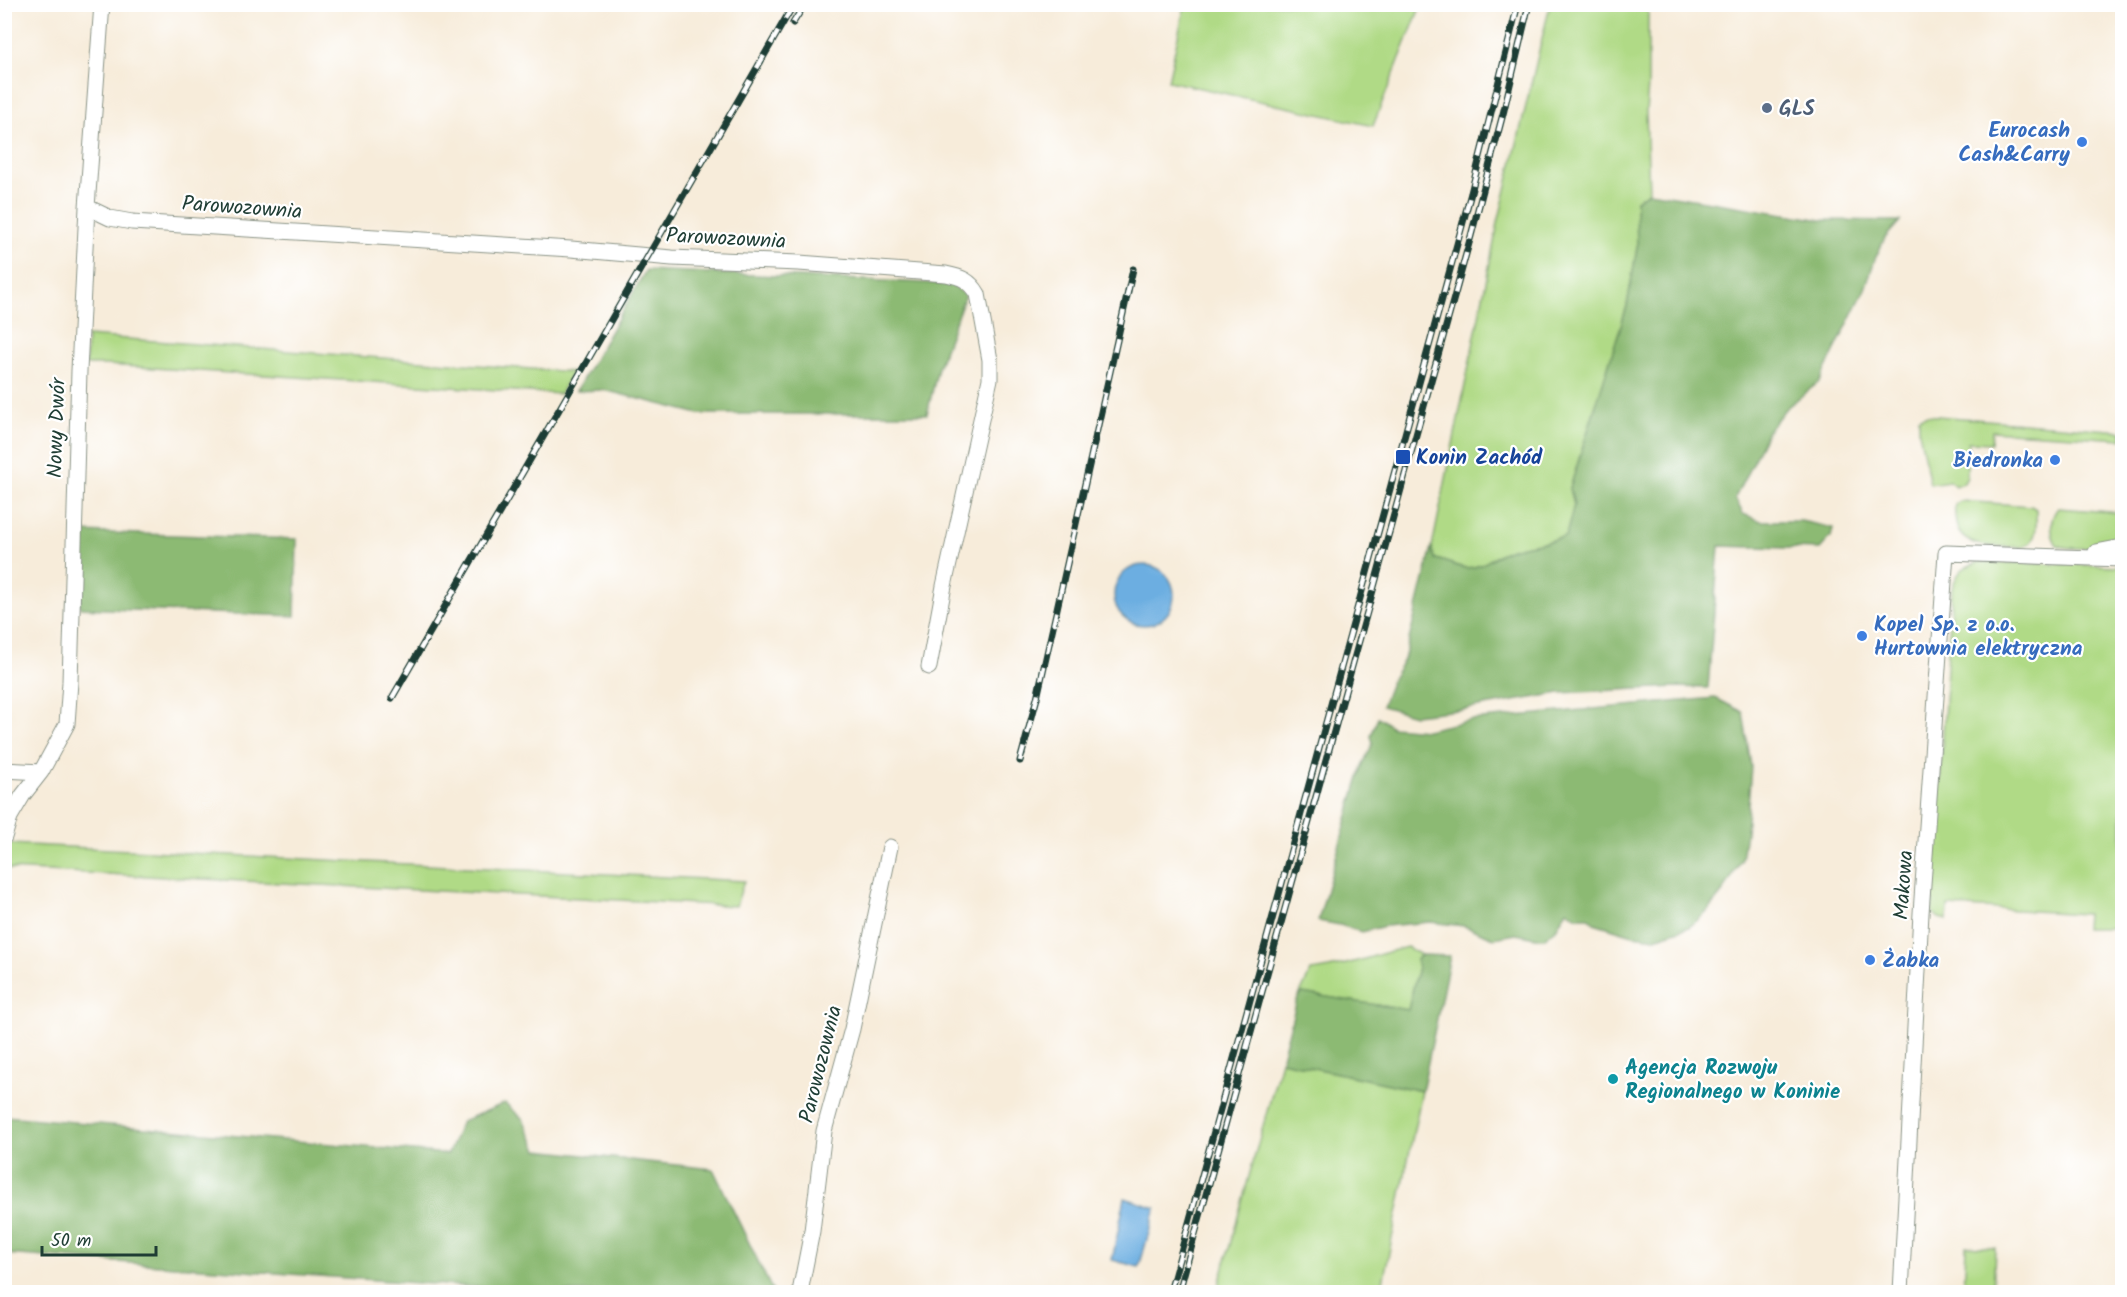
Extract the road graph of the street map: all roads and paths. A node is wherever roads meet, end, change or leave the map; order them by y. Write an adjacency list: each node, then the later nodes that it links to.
1 (102, 4): 2 (street, Nowy Dwór)
2 (87, 207): 6 (street, Parowozownia); 8 (street, Nowy Dwór)
3 (2122, 547): 4 (street)
4 (2063, 556): 5 (street); 12 (street, Makowa)
5 (2122, 560)
6 (929, 667)
7 (4, 770): 8 (street)
8 (41, 772): 9 (street, Nowy Dwór)
9 (4, 837)
10 (890, 847): 11 (street, Parowozownia)
11 (800, 1293)
12 (1901, 1293)

